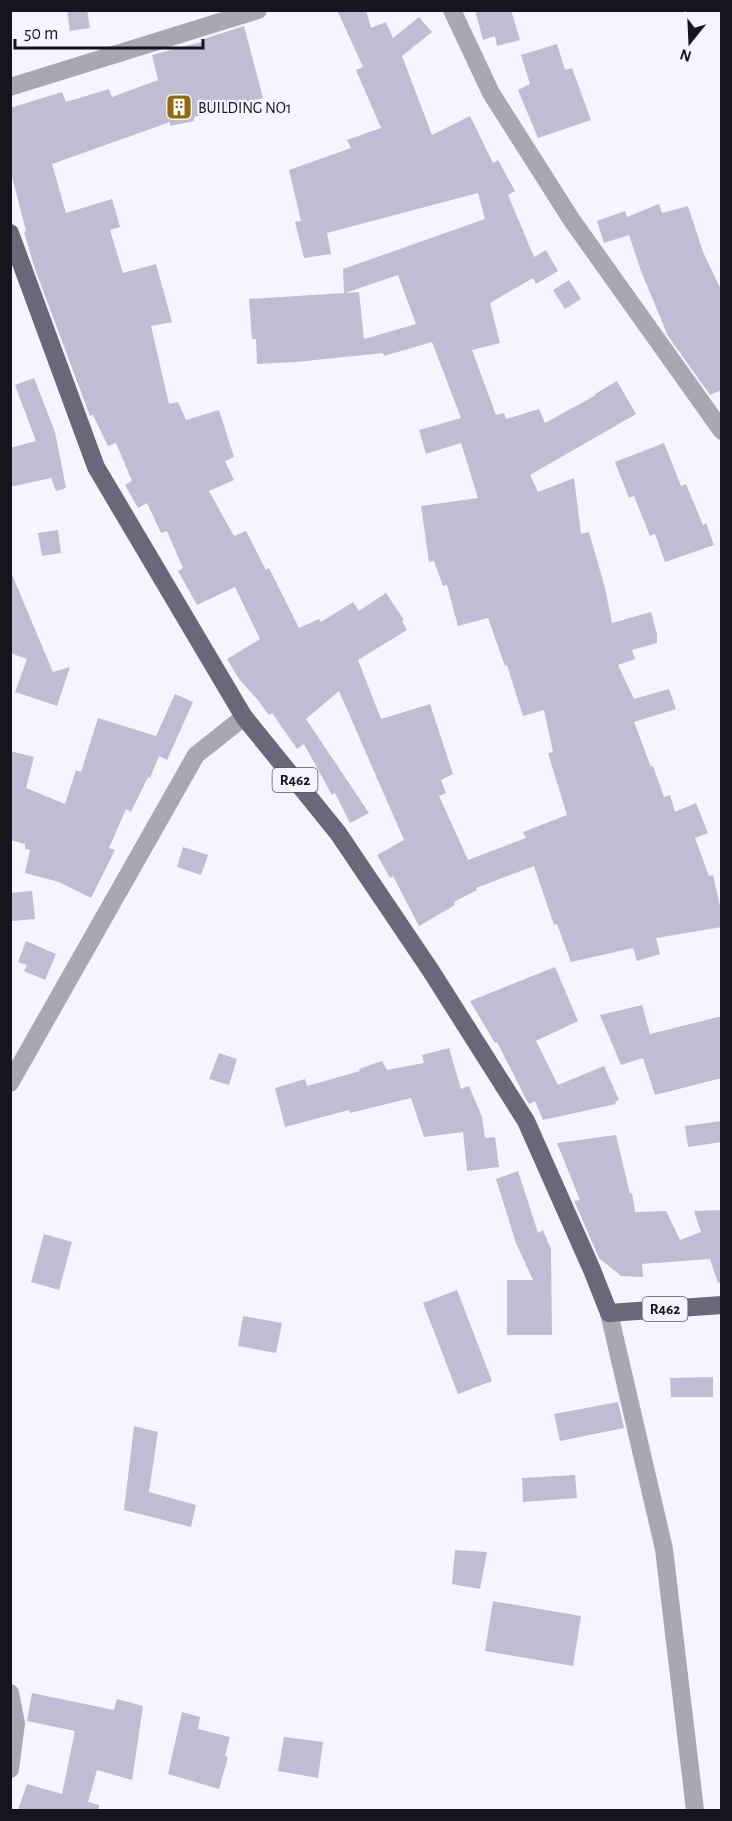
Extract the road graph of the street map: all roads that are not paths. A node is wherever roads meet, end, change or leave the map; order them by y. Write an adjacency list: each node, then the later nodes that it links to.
1 (258, 10): 3 (street)
2 (452, 10): 5 (street)
3 (10, 87)
4 (10, 233): 6 (main road, R462)
5 (722, 430)
6 (244, 717): 7 (street); 9 (main road, R462)
7 (10, 1083)
8 (722, 1305): 9 (main road, R462)
9 (609, 1313): 12 (street)
10 (10, 1693): 11 (street)
11 (10, 1769)
12 (695, 1810)

